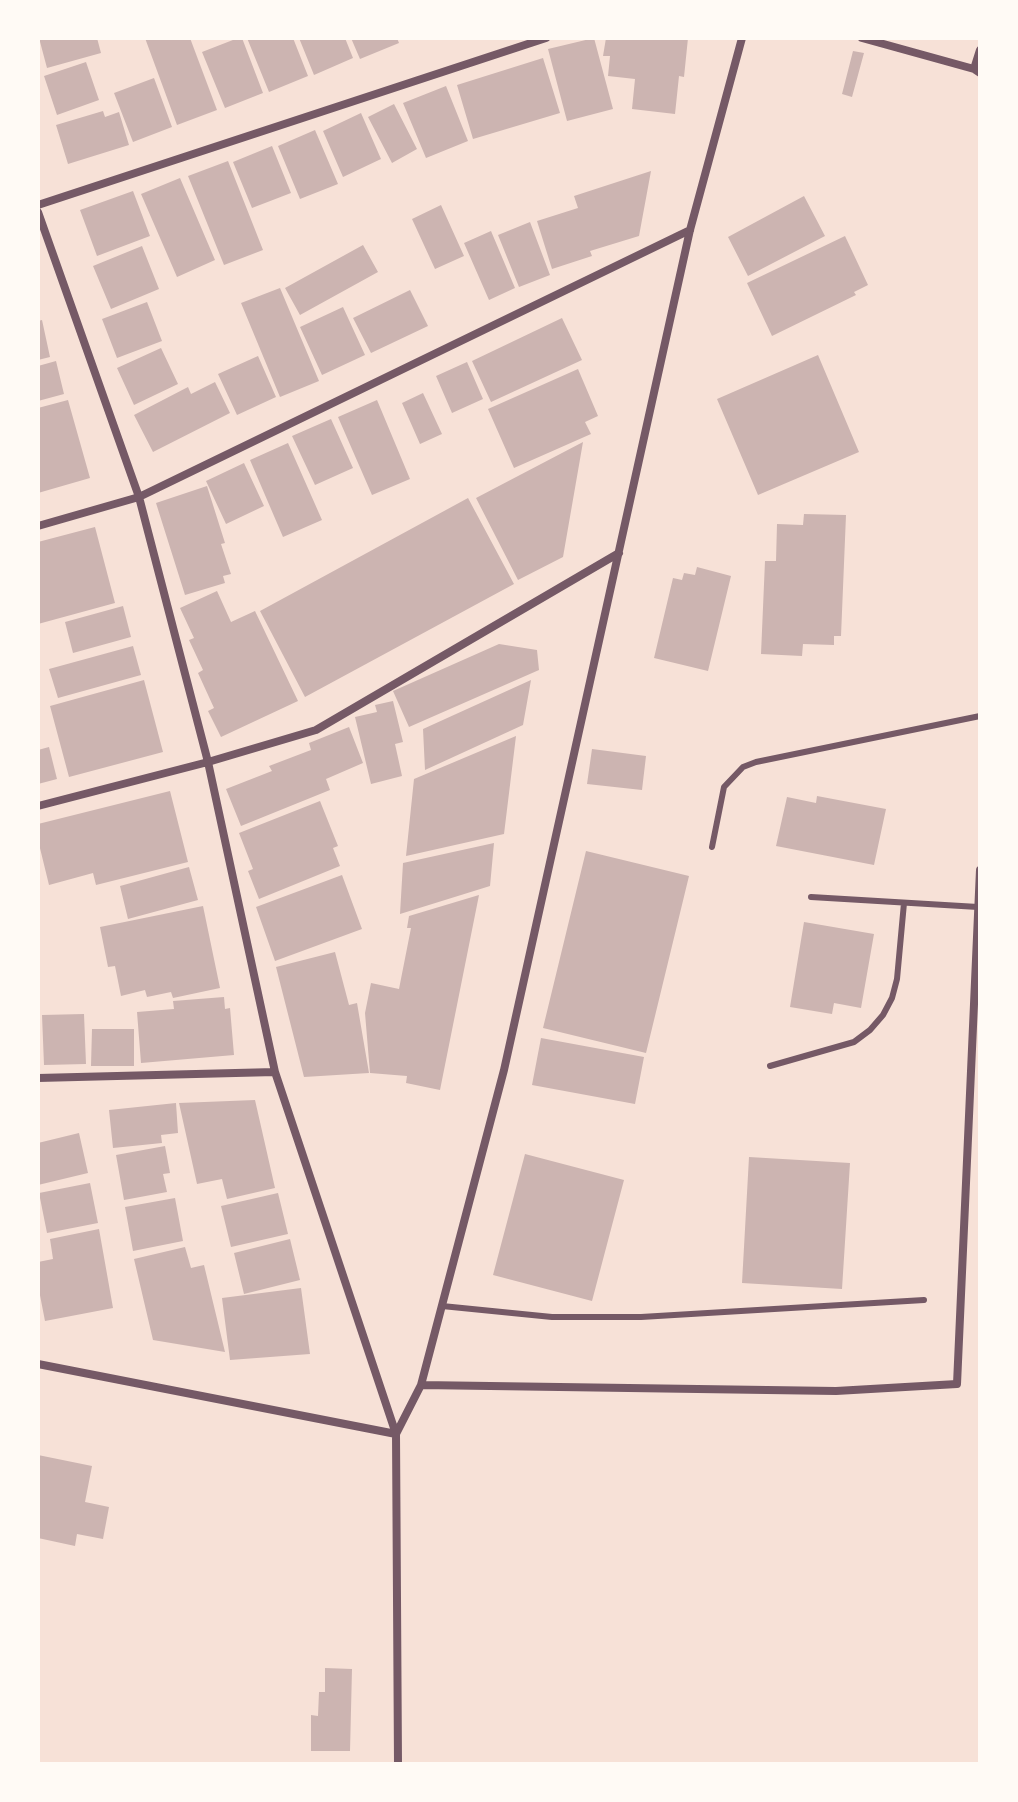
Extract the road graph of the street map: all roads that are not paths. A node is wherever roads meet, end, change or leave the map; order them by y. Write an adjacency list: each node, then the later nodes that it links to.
1 (546, 38): 6 (street)
2 (742, 38): 8 (street)
3 (862, 38): 5 (street)
4 (980, 50): 5 (street)
5 (977, 71)
6 (38, 205)
7 (38, 212): 9 (street)
8 (690, 230): 9 (street); 11 (street)
9 (139, 497): 10 (street); 13 (street)
10 (38, 526)
11 (619, 553): 13 (street); 24 (street)
12 (980, 716): 15 (lane)
13 (208, 762): 14 (street); 21 (street)
14 (38, 806)
15 (712, 847)
16 (980, 870): 19 (street)
17 (811, 897): 18 (lane)
18 (904, 903): 19 (lane); 20 (lane)
19 (978, 907): 26 (street)
20 (770, 1066)
21 (275, 1072): 22 (street); 27 (street)
22 (38, 1078)
23 (924, 1300): 24 (lane)
24 (442, 1306): 26 (street)
25 (38, 1364): 27 (street)
26 (421, 1385): 27 (street)
27 (396, 1434): 28 (street)
28 (398, 1764)

